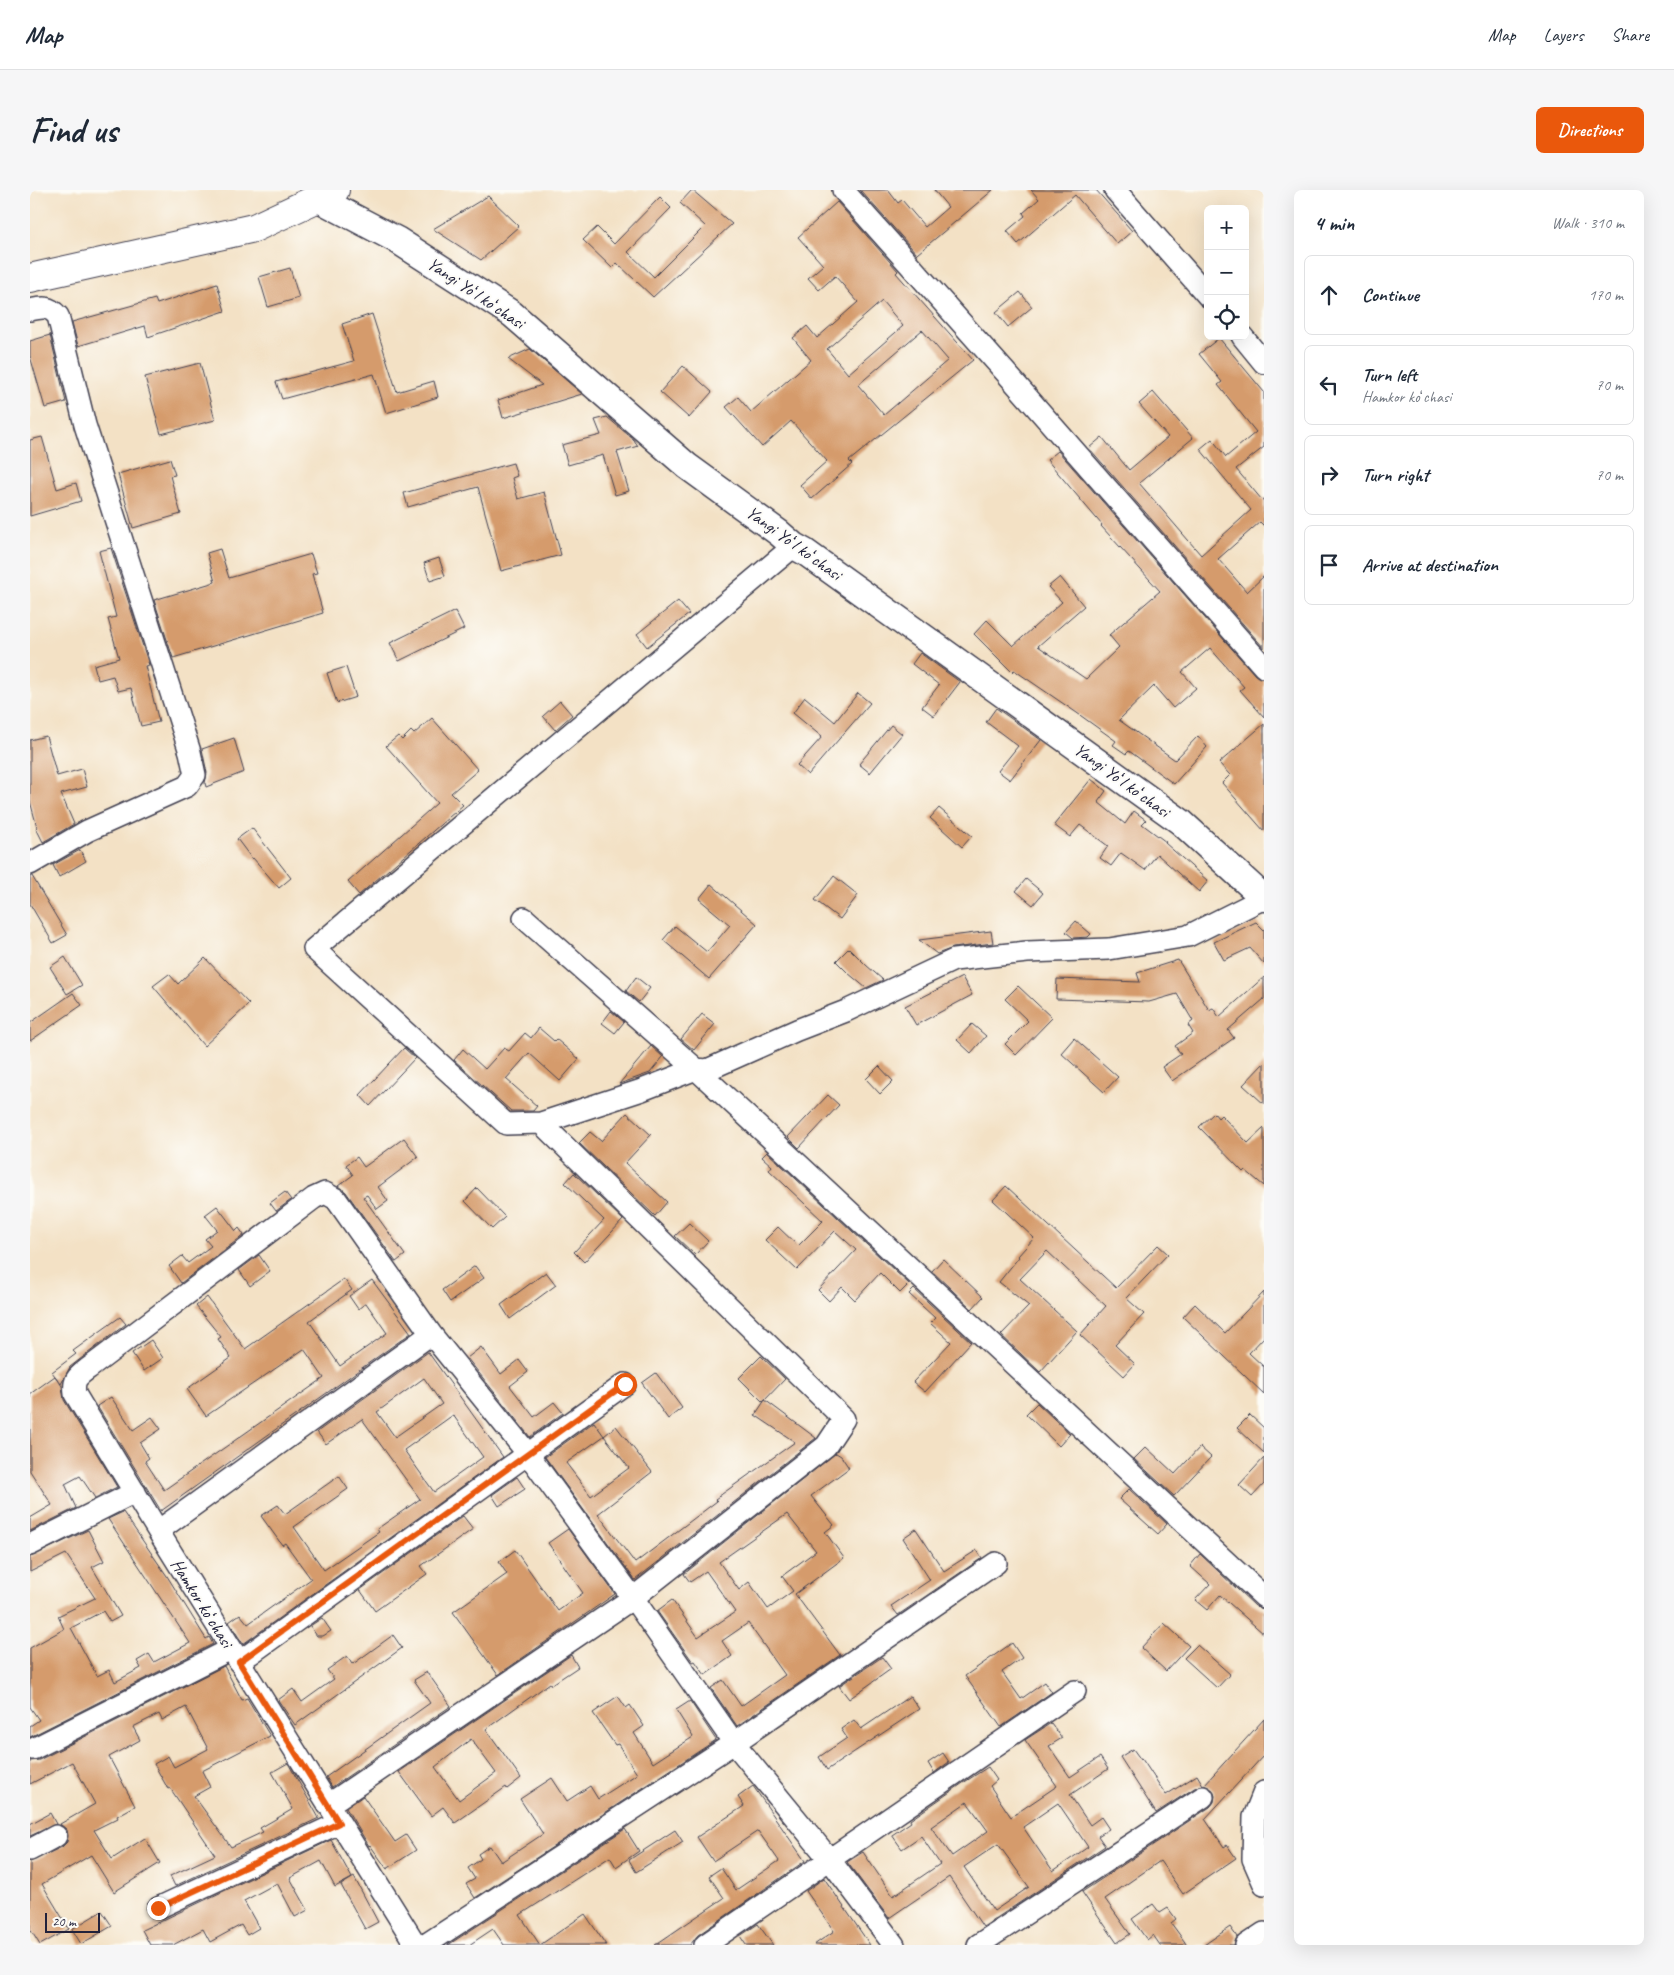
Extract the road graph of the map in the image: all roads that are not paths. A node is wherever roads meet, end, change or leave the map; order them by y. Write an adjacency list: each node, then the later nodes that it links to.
1 (843, 190): 10 (street)
2 (1115, 190): 5 (street)
3 (323, 193): 4 (main road); 9 (street, Yangi Yoʻl koʻchasi)
4 (30, 278)
5 (1207, 295)
6 (30, 310): 11 (street)
7 (1245, 340): 8 (street)
8 (1264, 363)
9 (794, 546): 12 (street, Yangi Yoʻl koʻchasi); 15 (street)
10 (1264, 668)
11 (30, 864)
12 (1264, 898): 14 (street)
13 (524, 918): 14 (street)
14 (696, 1069): 15 (street); 23 (street)
15 (541, 1123): 24 (street)
16 (431, 1334): 18 (street); 19 (street, Hamkor koʻchasi); 20 (street)
17 (625, 1384): 18 (street)
18 (528, 1454): 24 (street); 25 (street)
19 (135, 1492): 20 (street, Hamkor koʻchasi); 21 (street)
20 (158, 1531): 25 (street, Hamkor koʻchasi)
21 (30, 1545)
22 (996, 1563): 27 (street)
23 (1264, 1597)
24 (633, 1598): 27 (street); 31 (street)
25 (235, 1655): 28 (street); 31 (street, Hamkor koʻchasi)
26 (1075, 1692): 35 (street)
27 (734, 1743): 35 (street); 40 (street)
28 (33, 1749)
29 (1264, 1792): 36 (street)
30 (1203, 1797): 43 (street)
31 (328, 1805): 32 (street, Hamkor koʻchasi)
32 (339, 1823): 37 (street); 39 (street, Hamkor koʻchasi)
33 (56, 1836): 34 (street)
34 (30, 1850)
35 (830, 1860): 41 (street); 42 (street)
36 (1264, 1884)
37 (158, 1908)
38 (1264, 1933): 44 (street)
39 (416, 1945)
40 (425, 1945)
41 (705, 1945)
42 (894, 1945)
43 (978, 1945)
44 (1246, 1945)

